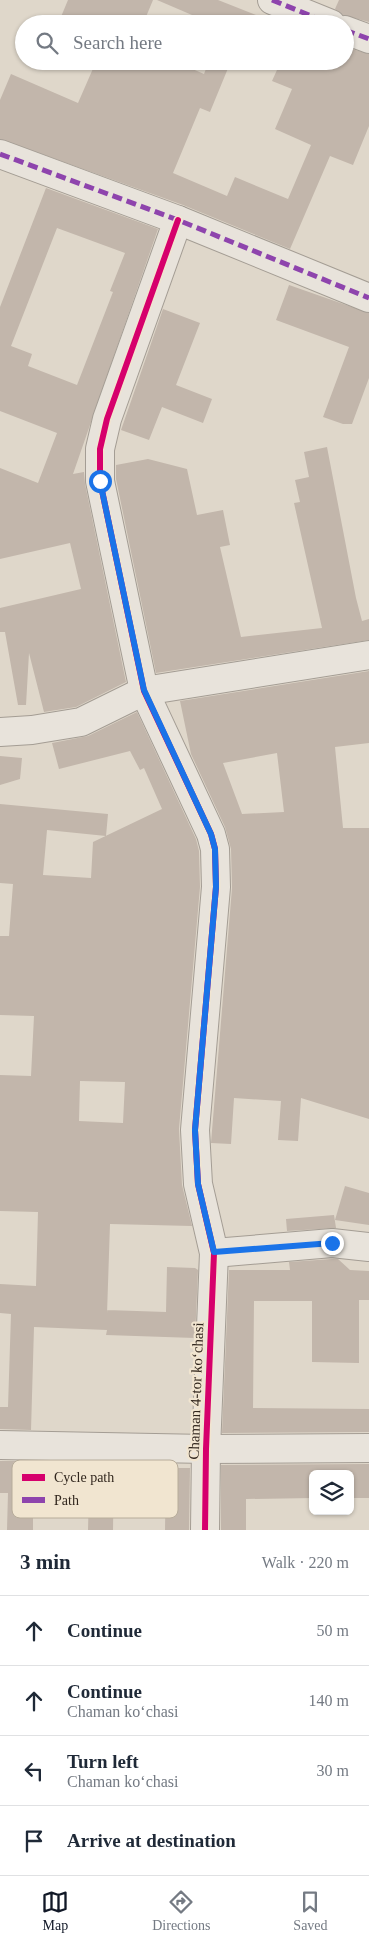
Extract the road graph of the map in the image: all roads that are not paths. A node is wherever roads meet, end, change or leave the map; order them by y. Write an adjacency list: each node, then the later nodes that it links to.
1 (272, 0): 2 (street)
2 (309, 15)
3 (354, 33): 4 (street)
4 (369, 39)
5 (0, 154): 6 (street)
6 (178, 220): 7 (street); 9 (street, Chaman 4-tor koʻchasi)
7 (369, 298)
8 (369, 655): 9 (street)
9 (144, 690): 10 (street); 12 (street, Chaman 4-tor koʻchasi)
10 (0, 732)
11 (369, 1247): 12 (street)
12 (214, 1252): 15 (street, Chaman 4-tor koʻchasi)
13 (0, 1445): 15 (street, Chaman 4-tor koʻchasi)
14 (369, 1448): 15 (street, Chaman 4-tor koʻchasi)
15 (206, 1449): 16 (street, Chaman 4-tor koʻchasi)
16 (205, 1530)

